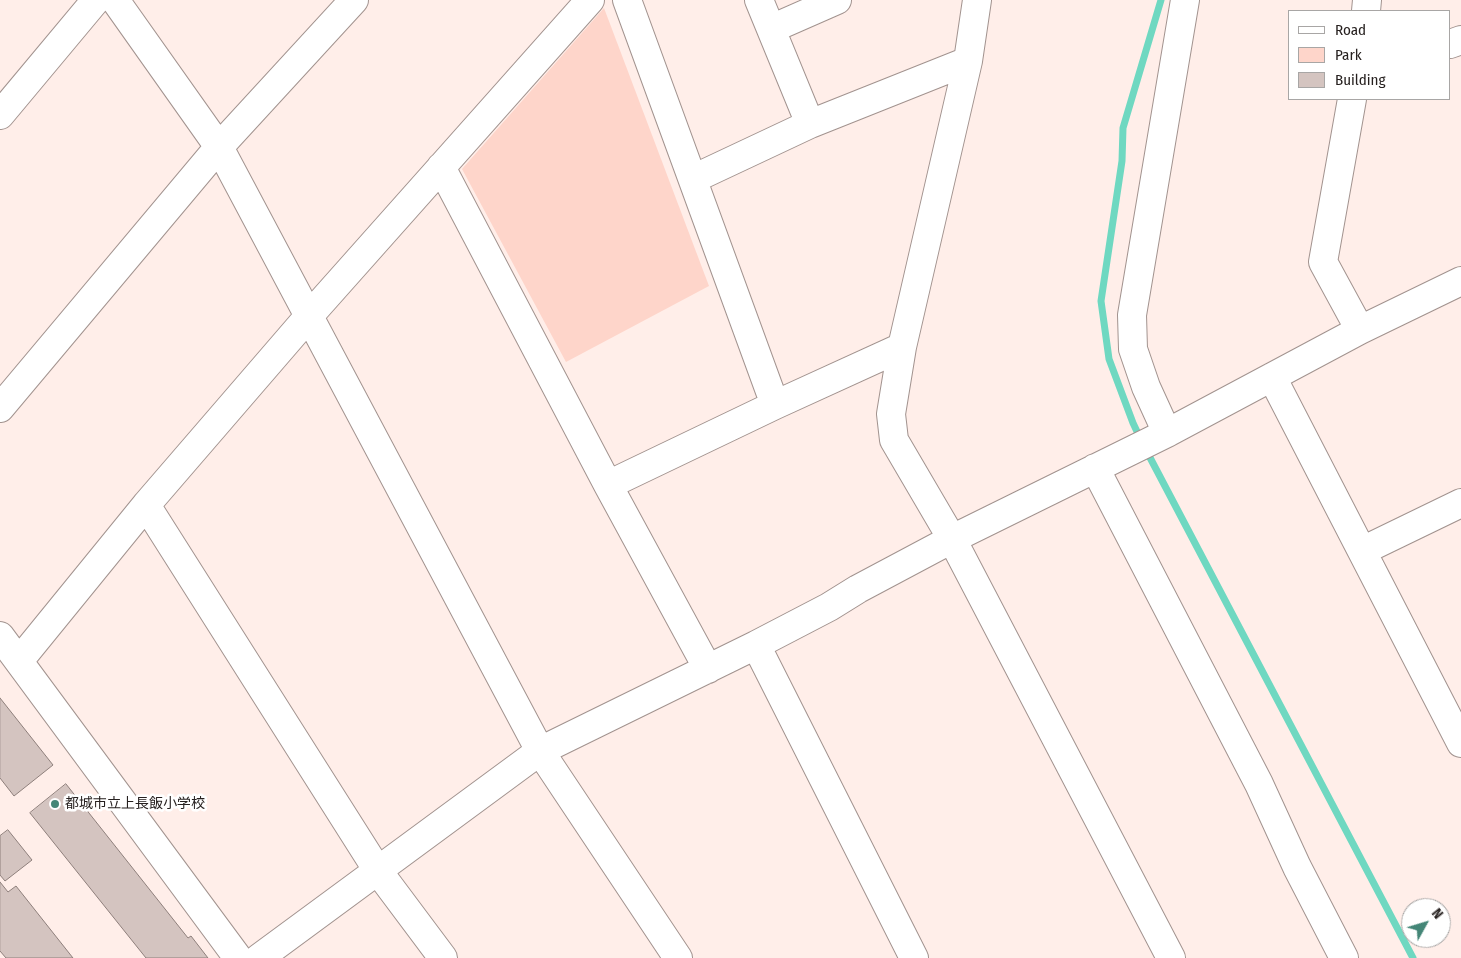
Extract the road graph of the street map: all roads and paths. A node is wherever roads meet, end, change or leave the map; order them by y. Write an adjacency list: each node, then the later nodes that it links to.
1 (96, 0): 13 (street)
2 (115, 0): 15 (street)
3 (354, 0): 15 (street)
4 (590, 0): 16 (street)
5 (627, 0): 17 (street)
6 (759, 0): 10 (street)
7 (837, 0): 10 (street)
8 (977, 0): 11 (street)
9 (1185, 0): 25 (street)
10 (771, 29): 14 (street)
11 (968, 61): 14 (street); 21 (street)
12 (1352, 100): 20 (street)
13 (0, 115)
14 (810, 124): 17 (street)
15 (219, 147): 19 (street); 24 (street)
16 (441, 167): 19 (street); 27 (street)
17 (693, 179): 23 (street)
18 (1461, 280): 20 (street)
19 (309, 316): 29 (street); 37 (street)
20 (1360, 330): 22 (street)
21 (902, 347): 23 (street); 30 (street)
22 (1272, 377): 25 (street); 31 (street)
23 (775, 405): 27 (street)
24 (0, 408)
25 (1167, 433): 26 (street)
26 (1096, 468): 30 (street); 45 (street)
27 (608, 485): 35 (street)
28 (1461, 503): 31 (street)
29 (146, 505): 34 (street); 38 (street)
30 (952, 539): 33 (street); 44 (street)
31 (1362, 551): 36 (street)
32 (0, 636): 34 (street)
33 (756, 645): 35 (street); 43 (street)
34 (19, 661): 39 (street)
35 (708, 669): 37 (street)
36 (1461, 743)
37 (540, 751): 38 (street); 42 (street)
38 (378, 871): 40 (street); 41 (street)
39 (238, 958)
40 (259, 958)
41 (443, 958)
42 (678, 958)
43 (914, 958)
44 (1171, 958)
45 (1344, 958)

